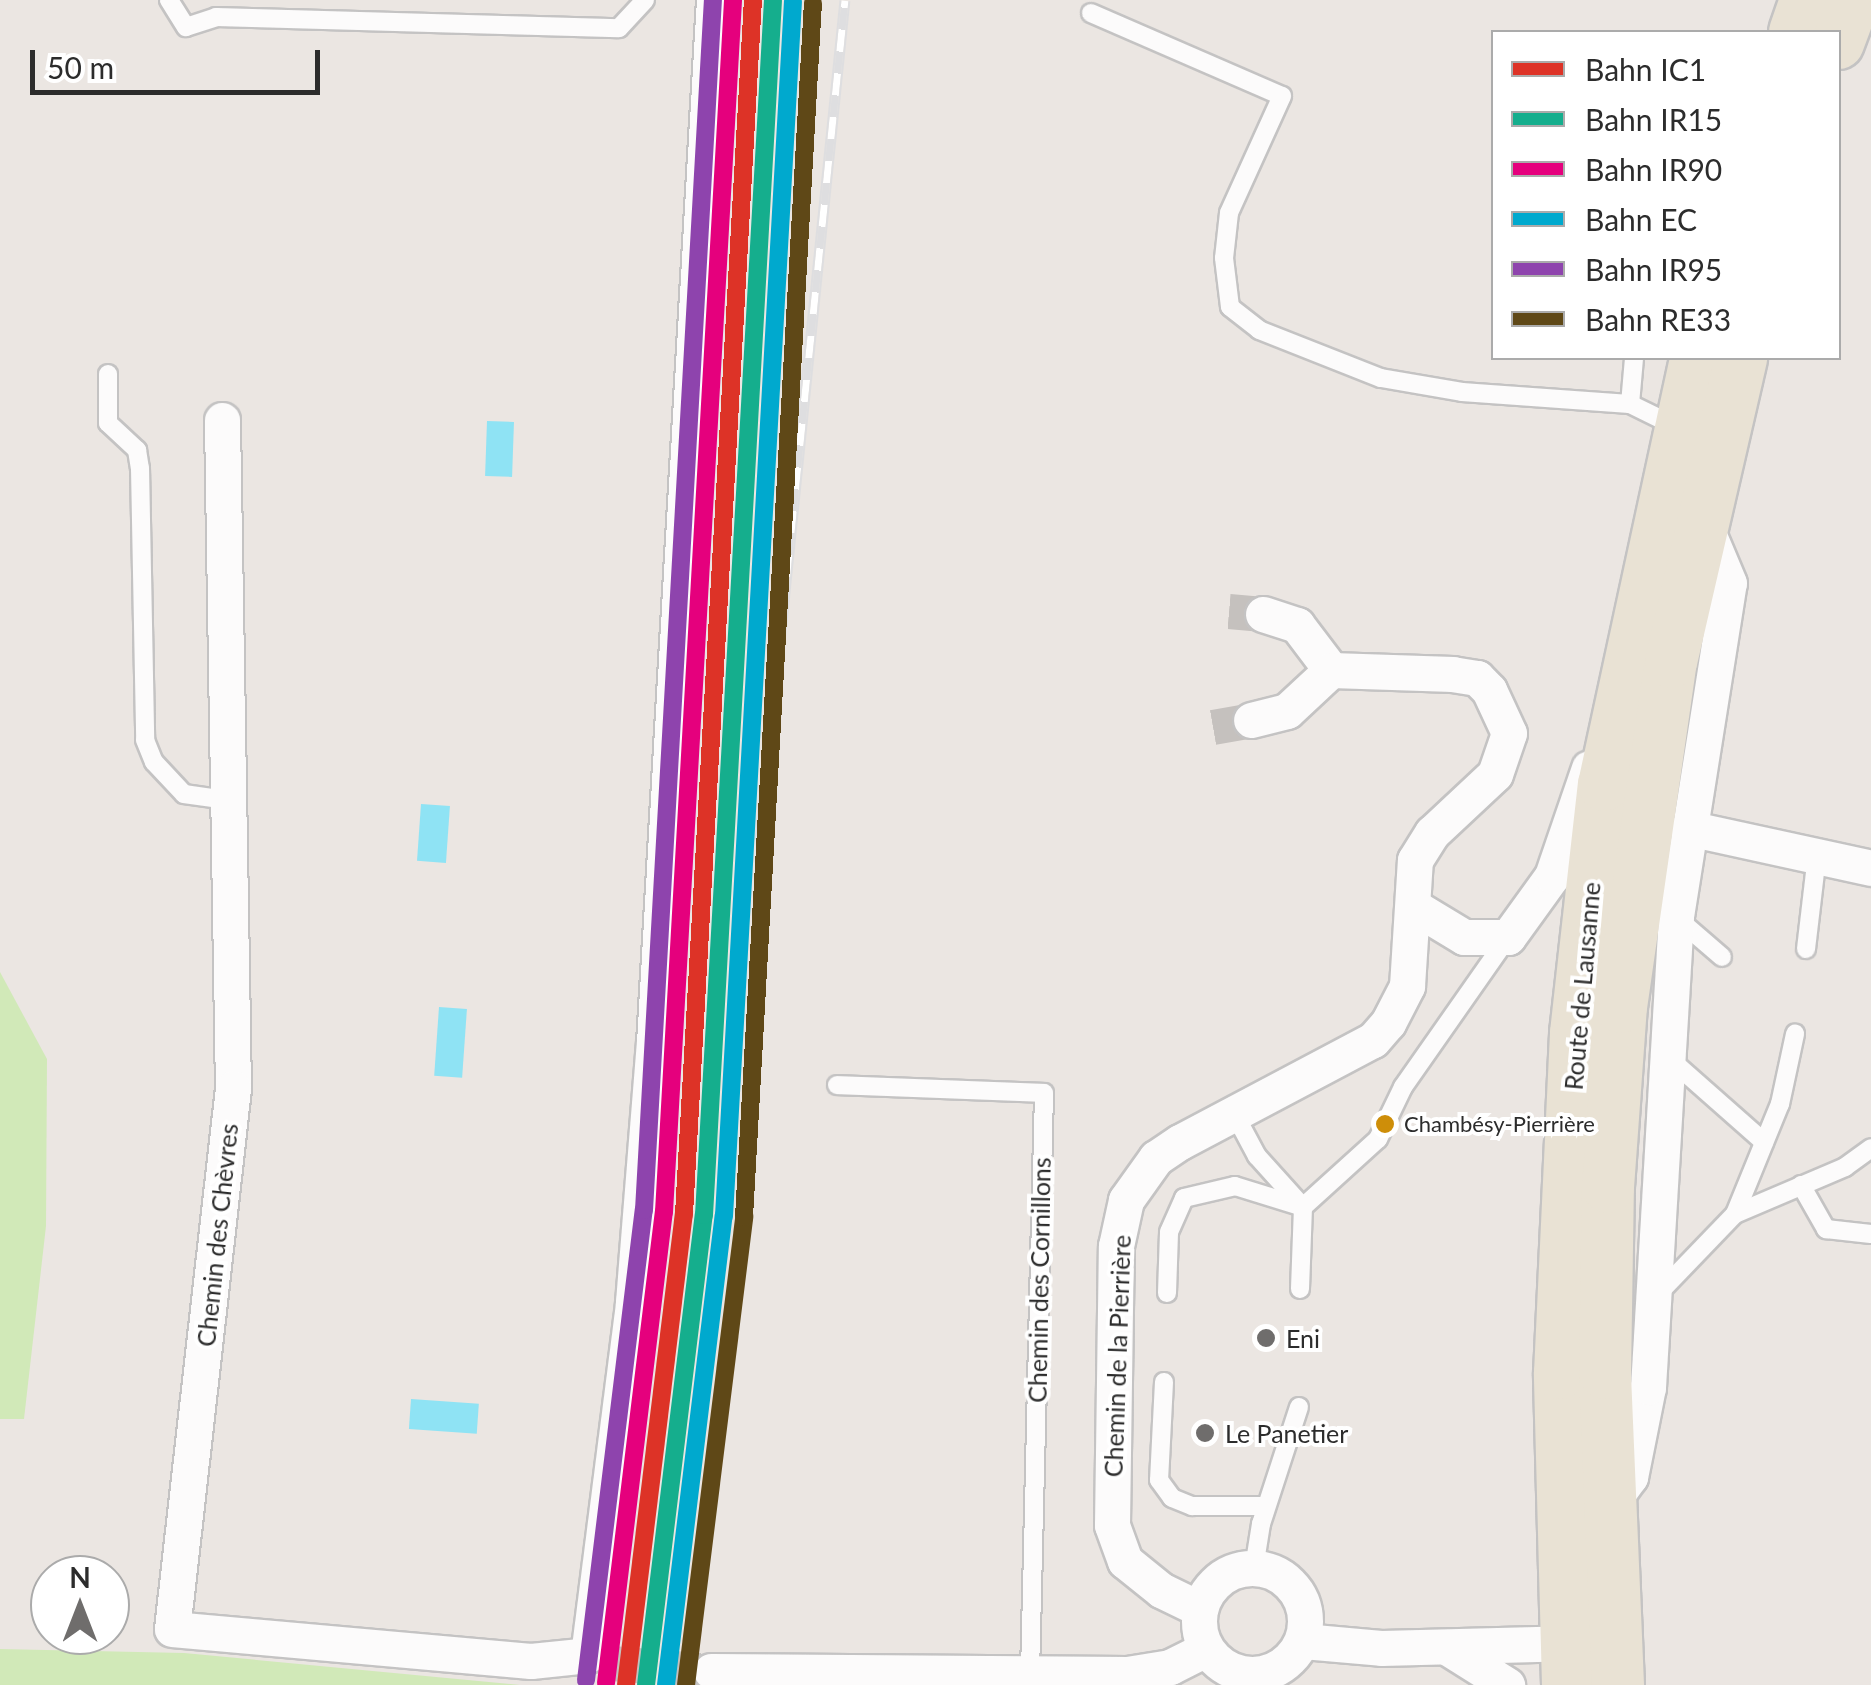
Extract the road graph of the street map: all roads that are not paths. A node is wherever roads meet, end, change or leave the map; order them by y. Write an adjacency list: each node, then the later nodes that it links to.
1 (169, 0): 2 (lane)
2 (645, 0)
3 (714, 0): 21 (street, Chemin des Chèvres)
4 (1806, 0): 7 (main road)
5 (1854, 0): 8 (main road)
6 (1091, 13): 13 (lane)
7 (1796, 30)
8 (1841, 35)
9 (1634, 360): 13 (lane)
10 (1695, 360): 15 (main road, Route de Lausanne)
11 (1741, 360): 16 (main road, Route de Lausanne)
12 (108, 374): 21 (lane)
13 (1630, 404): 15 (lane)
14 (222, 420): 21 (street, Chemin des Chèvres)
15 (1678, 427): 18 (main road, Route de Lausanne)
16 (1702, 518): 22 (street); 46 (main road, Route de Lausanne)
17 (1263, 614): 19 (street)
18 (1626, 662): 27 (street); 52 (main road, Route de Lausanne)
19 (1331, 670): 20 (street); 25 (street, Chemin de la Pierrière)
20 (1251, 720)
21 (226, 800)
22 (1688, 828): 23 (street); 26 (street)
23 (1818, 856): 24 (street); 28 (lane)
24 (1870, 869)
25 (1416, 908): 27 (street); 33 (street, Chemin de la Pierrière)
26 (1676, 916): 29 (lane); 31 (street)
27 (1508, 938): 37 (lane)
28 (1806, 949)
29 (1722, 957)
30 (1795, 1034): 34 (lane)
31 (1663, 1051): 34 (lane); 42 (street)
32 (837, 1084): 54 (lane, Chemin des Cornillons)
33 (1234, 1113): 37 (lane); 48 (street, Chemin de la Pierrière)
34 (1764, 1142): 38 (lane)
35 (1871, 1148): 36 (lane)
36 (1801, 1185): 38 (lane); 39 (lane)
37 (1302, 1206): 40 (lane); 41 (lane)
38 (1736, 1214): 42 (lane)
39 (1871, 1234)
40 (1300, 1289)
41 (1166, 1293)
42 (1651, 1301): 46 (street)
43 (1164, 1382): 45 (lane)
44 (1300, 1407): 45 (lane)
45 (1266, 1506): 47 (lane)
46 (1606, 1509): 52 (main road, Route de Lausanne)
47 (1254, 1568): 48 (street); 49 (street)
48 (1200, 1609): 50 (street)
49 (1302, 1641): 50 (street); 51 (street)
50 (1206, 1648): 54 (street)
51 (1447, 1648): 52 (street); 56 (street)
52 (1591, 1664)
53 (710, 1671): 55 (street)
54 (1030, 1674): 55 (street)
55 (910, 1680)
56 (1507, 1685)

